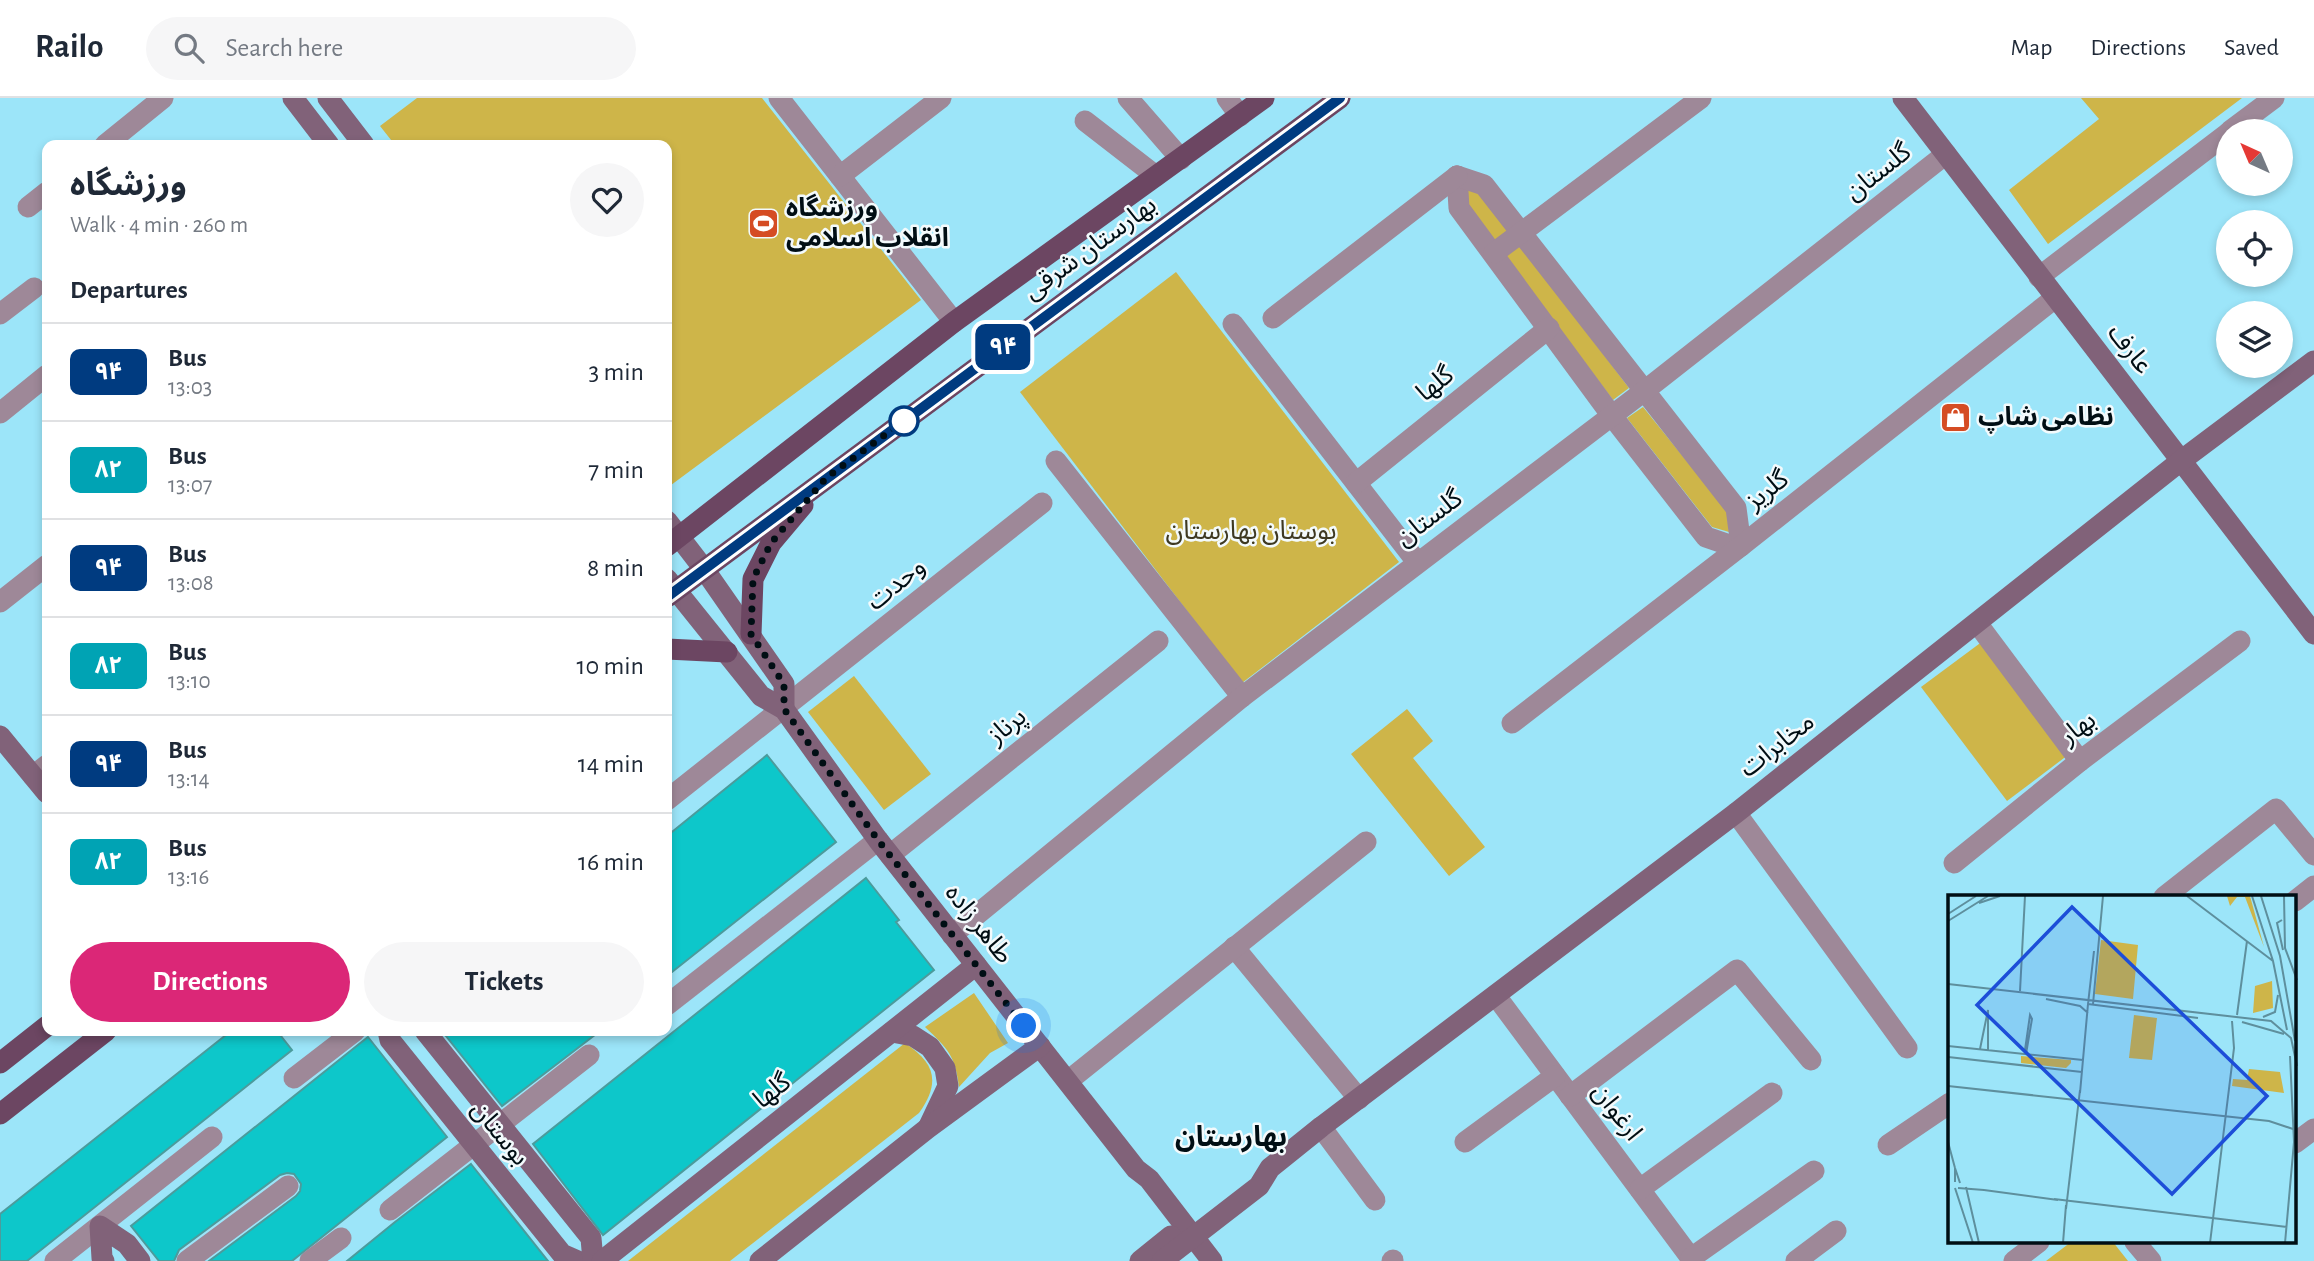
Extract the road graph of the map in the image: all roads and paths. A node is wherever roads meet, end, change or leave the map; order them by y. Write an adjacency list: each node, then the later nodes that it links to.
1 (163, 98): 16 (street)
2 (293, 98): 17 (street)
3 (328, 98): 18 (street)
4 (779, 98): 22 (street)
5 (941, 98): 22 (street)
6 (1128, 98): 21 (street)
7 (1227, 98): 13 (street)
8 (1264, 98): 13 (main road, بهارستان شرقی)
9 (1340, 98): 44 (main road, بهارستان شرقی)
10 (1701, 98): 27 (street)
11 (1903, 98): 20 (street, عارف)
12 (2274, 98): 14 (street)
13 (1240, 116): 21 (main road, بهارستان شرقی)
14 (2246, 119)
15 (1085, 121): 23 (street)
16 (111, 140)
17 (325, 140)
18 (360, 140)
19 (2216, 142): 29 (street)
20 (1946, 154): 29 (street, عارف); 39 (street, گلستان)
21 (1181, 159): 23 (main road, بهارستان شرقی)
22 (840, 176): 34 (street)
23 (1156, 176): 34 (main road, بهارستان شرقی)
24 (1457, 176): 27 (street); 28 (street); 33 (street)
25 (42, 196): 26 (street)
26 (28, 207)
27 (1521, 233): 28 (street); 39 (street)
28 (1494, 253): 36 (street)
29 (2039, 277): 31 (street, عارف)
30 (34, 288): 32 (street)
31 (2055, 298): 42 (street, عارف); 49 (street, گلریز)
32 (0, 314)
33 (1273, 318)
34 (954, 323): 47 (main road, بهارستان شرقی)
35 (1233, 324): 45 (street)
36 (1549, 328): 41 (street); 45 (street, گلها)
37 (2314, 361): 42 (street, مخابرات)
38 (42, 379): 40 (street)
39 (1643, 392): 41 (street, گلستان); 49 (street)
40 (0, 413)
41 (1612, 416): 49 (street); 50 (street, گلستان)
42 (2182, 460): 56 (street, مخابرات); 58 (street, عارف)
43 (1056, 461): 63 (street)
44 (826, 478): 52 (main road, بهارستان شرقی); 57 (main road)
45 (1356, 483): 50 (street)
46 (1042, 503): 64 (street, وحدت)
47 (672, 534)
48 (672, 536): 52 (street, طاهر زاده)
49 (1739, 547): 65 (street, گلریز)
50 (1416, 562): 63 (street, گلستان)
51 (42, 569): 55 (street)
52 (704, 569): 53 (main road); 57 (street, طاهر زاده)
53 (672, 588)
54 (672, 591): 62 (street, طاهر زاده)
55 (0, 602)
56 (1977, 623): 67 (street); 70 (street, مخابرات)
57 (751, 634): 64 (street, طاهر زاده)
58 (2314, 634)
59 (1158, 641): 72 (street, پرناز)
60 (2240, 641): 67 (street, بهار)
61 (672, 649): 62 (main road)
62 (727, 652): 64 (street, طاهر زاده)
63 (1242, 697): 78 (street, گلستان)
64 (784, 709): 69 (street, وحدت); 72 (street, طاهر زاده)
65 (1512, 723)
66 (0, 736): 68 (street)
67 (2080, 761): 74 (street, بهار)
68 (40, 771)
69 (672, 796)
70 (1736, 813): 81 (street, مخابرات); 90 (street)
71 (1366, 842): 79 (street)
72 (884, 847): 78 (street, طاهر زاده); 82 (street, پرناز)
73 (2314, 855): 76 (street)
74 (1954, 863)
75 (2314, 886): 77 (street)
76 (2167, 895)
77 (2296, 900)
78 (952, 935): 80 (street, طاهر زاده)
79 (1234, 947): 98 (street); 101 (street)
80 (976, 965): 84 (street, گلها); 89 (street, طاهر زاده)
81 (1496, 996): 96 (street, ارغوان); 101 (street, مخابرات)
82 (672, 1001)
83 (42, 1030): 94 (main road)
84 (892, 1032): 106 (street); 133 (street, گلها)
85 (100, 1036): 103 (main road)
86 (349, 1036): 97 (street)
87 (389, 1036): 95 (street, بوستان)
88 (429, 1036): 91 (street, بوستان)
89 (1040, 1046): 98 (street, طاهر زاده); 106 (street)
90 (1907, 1048)
91 (442, 1052): 95 (street); 104 (street, بوستان)
92 (589, 1055): 104 (street)
93 (1811, 1060): 100 (street)
94 (0, 1062)
95 (417, 1074): 112 (street, بوستان)
96 (1555, 1076): 100 (street, ارغوان); 109 (street)
97 (294, 1078)
98 (1068, 1081): 121 (street, طاهر زاده)
99 (1772, 1093): 115 (street)
100 (1570, 1096): 115 (street, ارغوان)
101 (1359, 1099): 105 (street, مخابرات)
102 (1948, 1104): 111 (street)
103 (0, 1114)
104 (500, 1125): 112 (street); 132 (street, بوستان)
105 (1321, 1127): 116 (street); 121 (street, مخابرات)
106 (928, 1128): 134 (street)
107 (2314, 1129): 110 (street)
108 (212, 1137): 118 (street)
109 (1465, 1142)
110 (2296, 1142)
111 (1888, 1145)
112 (475, 1146): 117 (street); 131 (street, بوستان)
113 (1814, 1171): 124 (street)
114 (288, 1186): 129 (street)
115 (1640, 1189): 124 (street, ارغوان)
116 (1375, 1200)
117 (390, 1210)
118 (100, 1226): 126 (street); 127 (street); 128 (street)
119 (1836, 1231): 138 (street)
120 (341, 1238): 130 (street)
121 (1185, 1241): 135 (street, مخابرات); 136 (street, مخابرات); 137 (street, طاهر زاده)
122 (2037, 1244): 125 (street)
123 (2137, 1244): 139 (street)
124 (1692, 1260)
125 (2017, 1260)
126 (55, 1261)
127 (104, 1261)
128 (140, 1261)
129 (187, 1261)
130 (310, 1261)
131 (578, 1261)
132 (593, 1261)
133 (602, 1261)
134 (760, 1261)
135 (1140, 1261)
136 (1162, 1261)
137 (1212, 1261)
138 (1796, 1261)
139 (2151, 1261)

